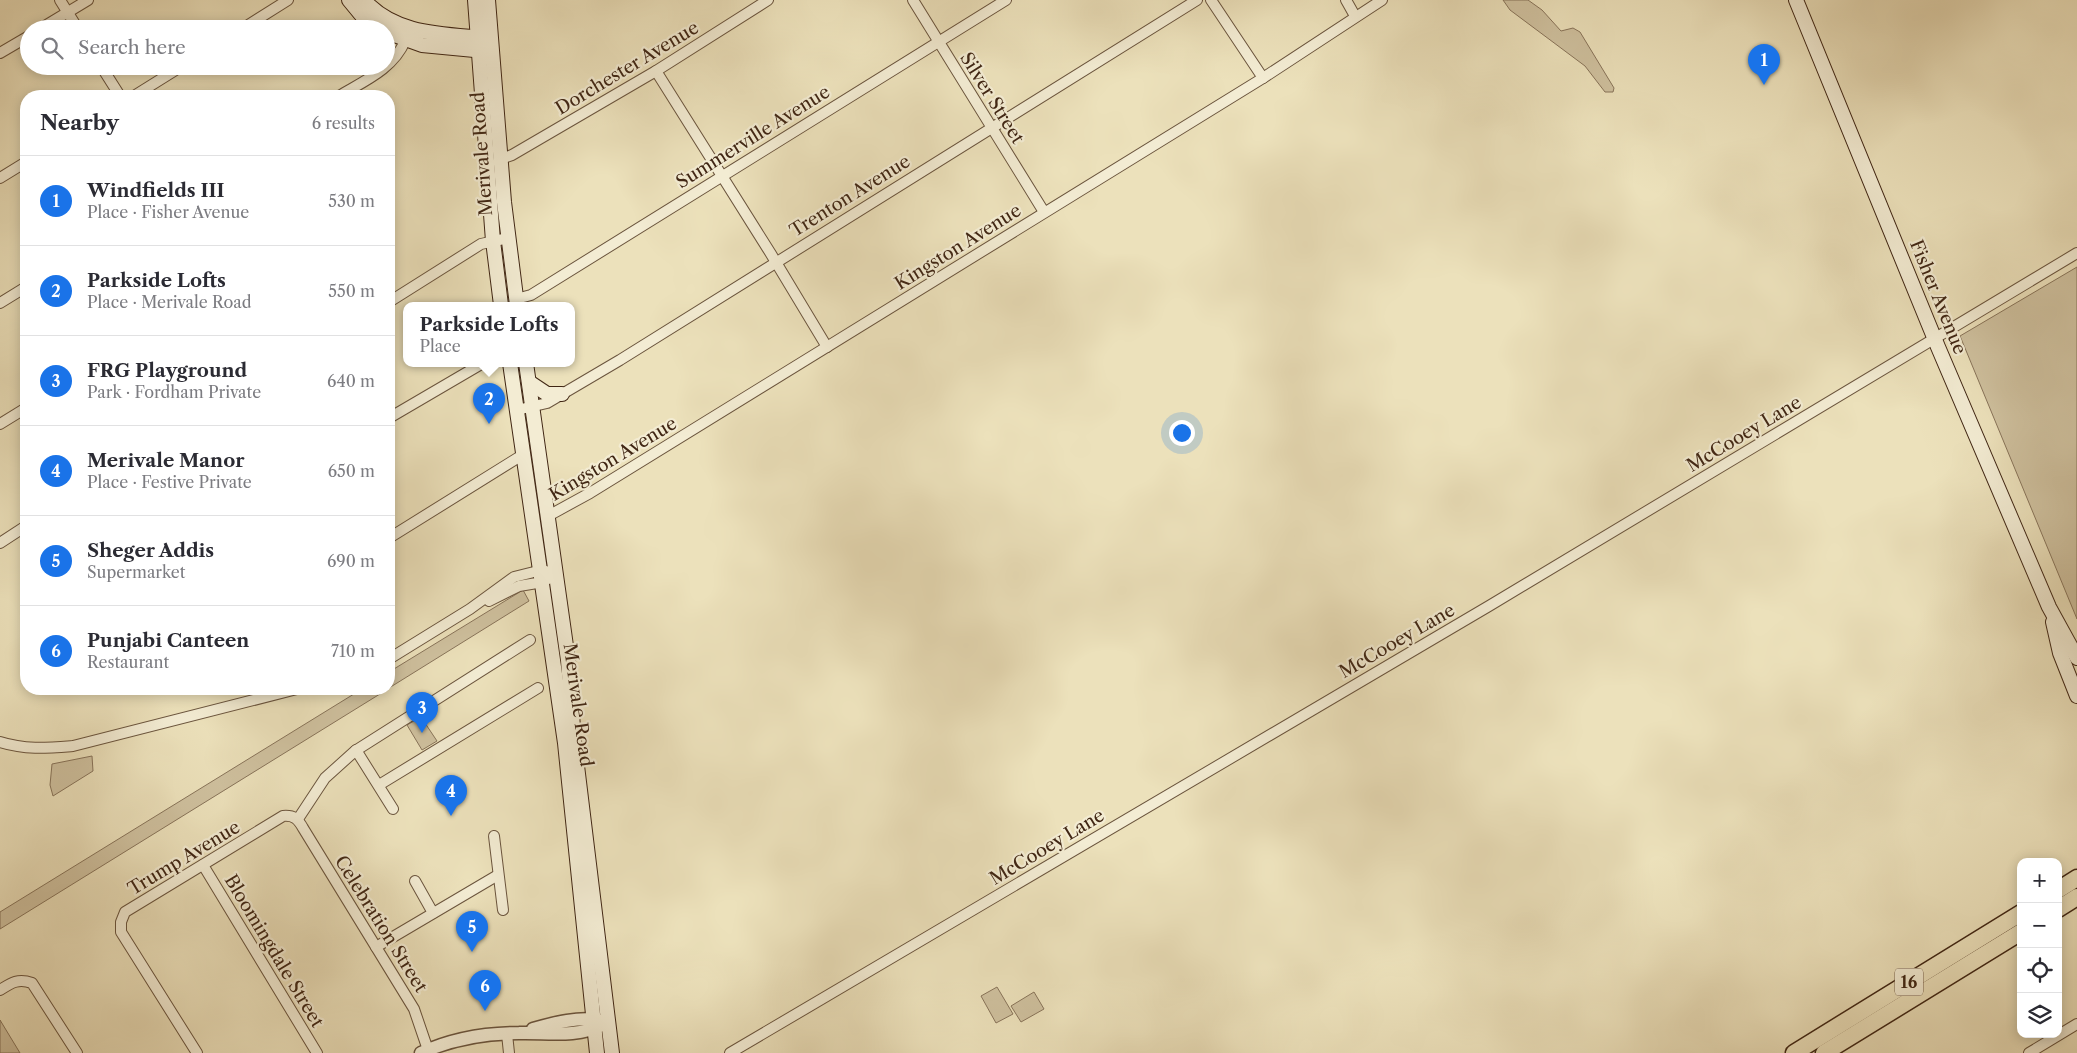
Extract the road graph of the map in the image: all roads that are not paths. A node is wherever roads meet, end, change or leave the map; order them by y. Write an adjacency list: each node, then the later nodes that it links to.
1 (60, 0): 16 (street)
2 (88, 0): 16 (street)
3 (288, 0): 20 (street)
4 (349, 0): 21 (main road)
5 (364, 0): 22 (main road)
6 (475, 0): 28 (main road, Merivale Road)
7 (488, 0): 29 (main road, Merivale Road)
8 (768, 0): 32 (street, Dorchester Avenue)
9 (913, 0): 27 (street, Silver Street)
10 (1006, 0): 27 (street, Summerville Avenue)
11 (1197, 0): 40 (street, Trenton Avenue)
12 (1211, 0): 36 (street)
13 (1346, 0): 17 (street)
14 (1382, 0): 17 (street, Kingston Avenue)
15 (1796, 0): 55 (main road, Fisher Avenue)
16 (68, 12): 18 (street); 19 (street)
17 (1355, 16): 36 (street, Kingston Avenue)
18 (55, 20)
19 (73, 20)
20 (256, 20)
21 (367, 20)
22 (388, 20)
23 (395, 23): 28 (main road)
24 (395, 36): 26 (main road)
25 (20, 41): 30 (street)
26 (405, 41): 28 (main road); 31 (street)
27 (938, 42): 40 (street, Silver Street); 43 (street, Summerville Avenue)
28 (478, 44): 29 (main road); 47 (main road, Merivale Road)
29 (492, 45): 41 (main road, Merivale Road)
30 (0, 53)
31 (395, 59)
32 (656, 71): 41 (street, Dorchester Avenue); 43 (street)
33 (107, 75): 37 (street)
34 (168, 75): 38 (street)
35 (373, 75): 39 (street)
36 (1263, 78): 45 (street, Kingston Avenue)
37 (116, 90)
38 (144, 90)
39 (349, 90)
40 (991, 126): 45 (street, Silver Street); 49 (street, Trenton Avenue)
41 (501, 159): 46 (main road, Merivale Road)
42 (20, 166): 44 (street)
43 (722, 176): 49 (street); 53 (street, Summerville Avenue)
44 (0, 178)
45 (1044, 212): 56 (street, Kingston Avenue)
46 (508, 238): 47 (street); 53 (main road, Merivale Road)
47 (493, 241): 51 (street); 52 (main road, Merivale Road); 53 (main road)
48 (2077, 253): 55 (street, McCooey Lane)
49 (776, 262): 56 (street); 61 (street, Trenton Avenue)
50 (20, 291): 54 (street)
51 (395, 298)
52 (502, 302)
53 (517, 302)
54 (0, 303)
55 (1934, 338): 74 (main road, Fisher Avenue); 111 (street, McCooey Lane)
56 (827, 347): 68 (street, Kingston Avenue)
57 (476, 367): 65 (street)
58 (511, 367): 63 (main road, Merivale Road)
59 (527, 367): 60 (main road, Merivale Road)
60 (529, 382): 61 (main road); 62 (main road, Merivale Road)
61 (562, 394): 62 (street, Trenton Avenue)
62 (532, 407): 63 (street, Trenton Avenue); 68 (main road, Merivale Road)
63 (517, 410): 67 (main road, Merivale Road)
64 (20, 412): 66 (street)
65 (395, 414)
66 (0, 424)
67 (524, 454): 70 (street); 73 (main road, Merivale Road)
68 (548, 516): 72 (main road, Merivale Road)
69 (20, 530): 71 (street)
70 (395, 534)
71 (0, 543)
72 (557, 573): 73 (street); 100 (main road, Merivale Road)
73 (542, 576): 76 (street); 101 (main road, Merivale Road)
74 (2049, 607): 77 (main road, Fisher Avenue); 80 (main road, Fisher Avenue)
75 (530, 640): 82 (street)
76 (395, 655)
77 (2077, 658)
78 (538, 688): 83 (street)
79 (266, 695): 81 (street)
80 (2077, 696)
81 (0, 742)
82 (356, 750): 83 (street); 85 (street)
83 (379, 785): 84 (street)
84 (393, 809)
85 (298, 819): 87 (street, Trump Avenue); 98 (street, Celebration Street)
86 (494, 836): 88 (street)
87 (203, 865): 106 (street, Trump Avenue); 107 (street, Bloomingdale Street)
88 (498, 875): 94 (street); 95 (street)
89 (2077, 878): 91 (main road)
90 (415, 881): 95 (street)
91 (2062, 887)
92 (2077, 898): 93 (main road)
93 (2062, 907)
94 (503, 910)
95 (433, 913): 98 (street)
96 (2017, 915): 112 (main road, 16)
97 (2017, 934): 113 (main road, 16)
98 (376, 948): 104 (street, Celebration Street)
99 (0, 990): 105 (street)
100 (608, 1022): 101 (street); 110 (main road, Merivale Road)
101 (594, 1024): 103 (street); 109 (main road, Merivale Road)
102 (2077, 1024): 114 (street)
103 (513, 1033): 104 (street); 108 (street)
104 (425, 1051)
105 (77, 1053)
106 (197, 1053)
107 (317, 1053)
108 (509, 1053)
109 (597, 1053)
110 (612, 1053)
111 (730, 1053)
112 (1794, 1053)
113 (1824, 1053)
114 (2029, 1053)

